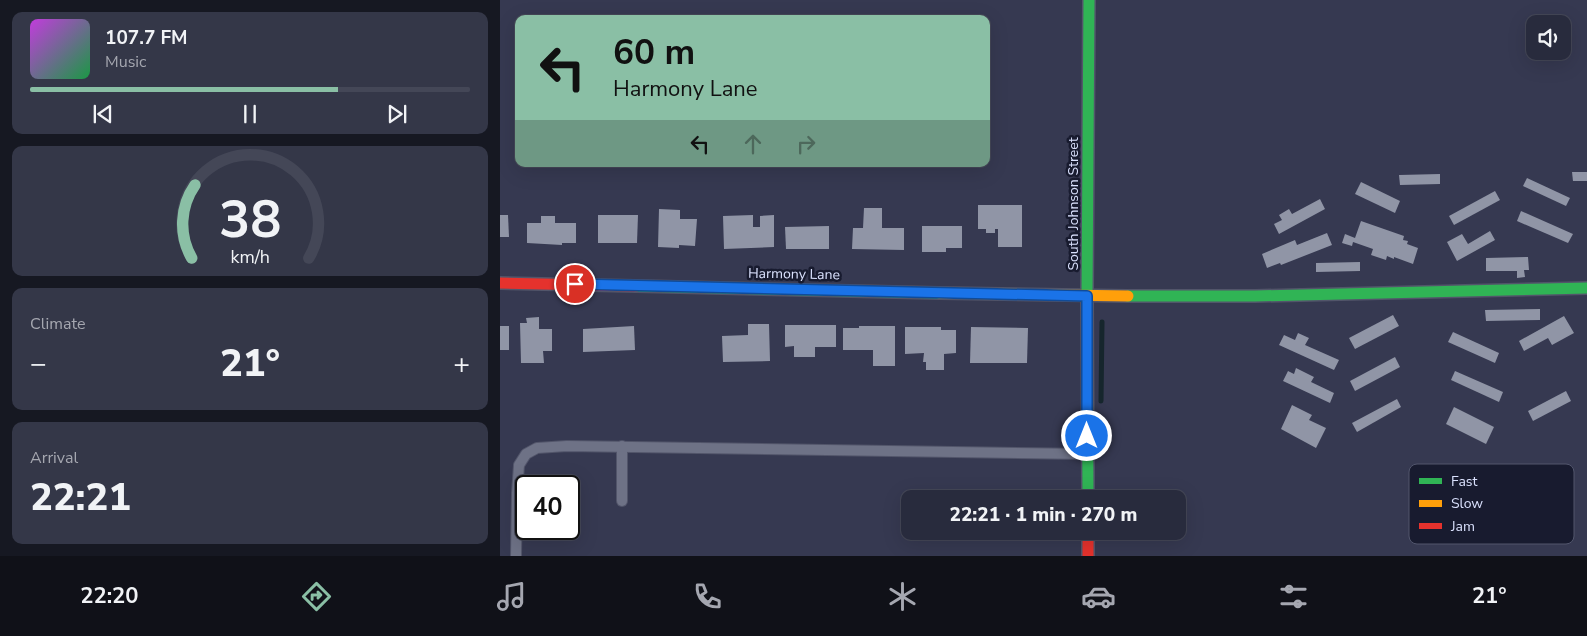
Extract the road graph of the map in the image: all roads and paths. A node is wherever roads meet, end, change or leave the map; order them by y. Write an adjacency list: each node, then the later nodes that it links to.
1 (1089, 0): 4 (street, South Johnson Street)
2 (500, 283): 4 (street, Harmony Lane)
3 (1587, 288): 4 (street, Harmony Lane)
4 (1087, 296): 6 (street, South Johnson Street)
5 (622, 446): 6 (lane); 8 (lane); 10 (lane)
6 (1087, 454): 7 (street, South Johnson Street)
7 (1088, 490)
8 (622, 501)
9 (1088, 540): 11 (street)
10 (516, 556)
11 (1088, 556)

